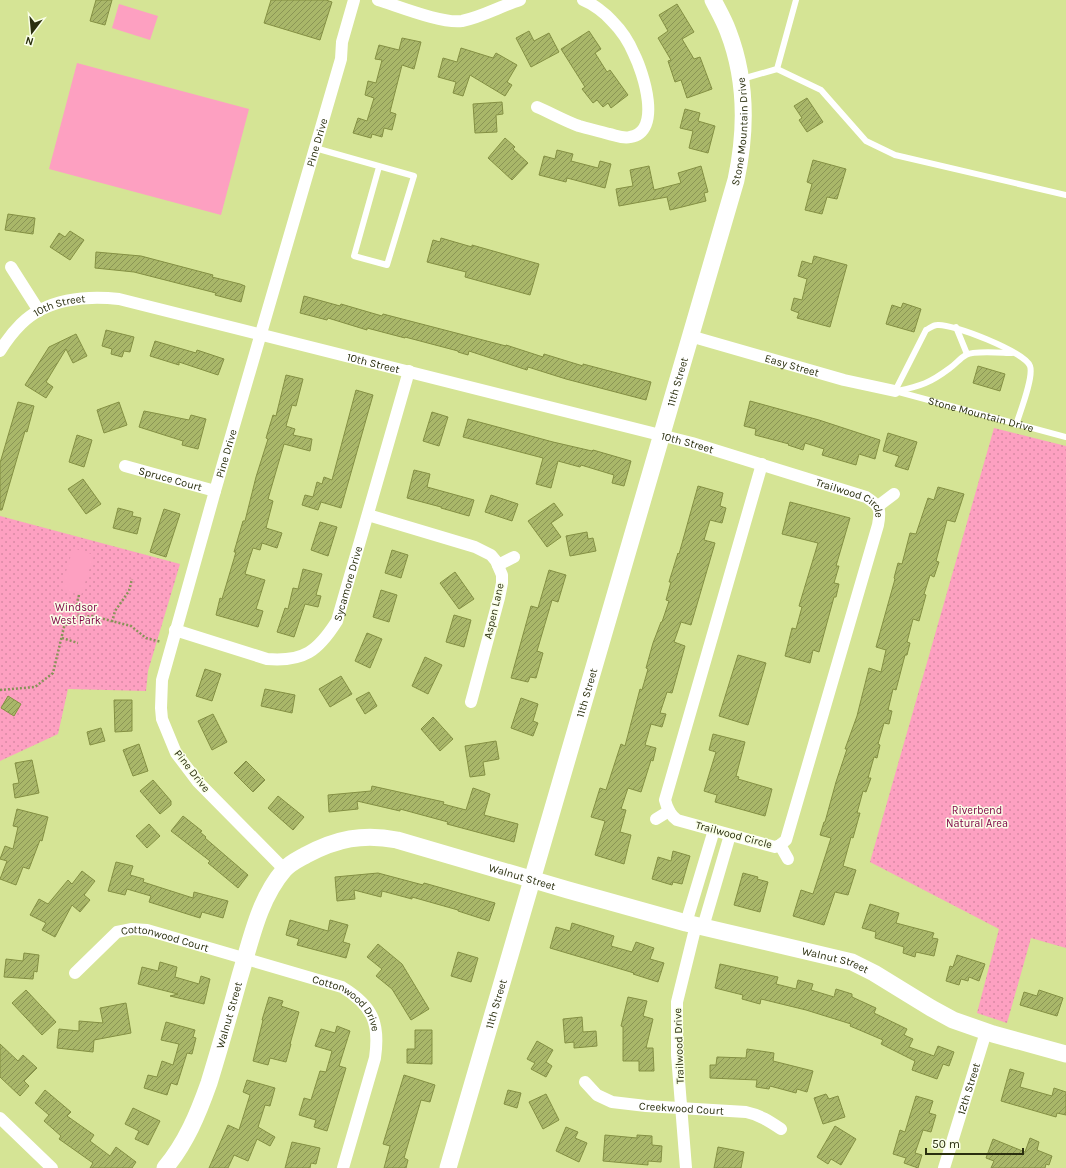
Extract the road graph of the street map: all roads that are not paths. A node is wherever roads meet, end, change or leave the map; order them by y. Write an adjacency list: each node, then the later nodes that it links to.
1 (354, 0): 10 (street, Pine Drive)
2 (378, 0): 3 (street)
3 (520, 0)
4 (583, 0): 9 (street)
5 (713, 0): 8 (street, Stone Mountain Drive)
6 (796, 0): 7 (lane)
7 (777, 69): 8 (lane); 12 (lane)
8 (741, 79): 13 (street, Stone Mountain Drive)
9 (538, 108)
10 (315, 148): 11 (lane); 17 (street, Pine Drive)
11 (379, 167): 11 (lane)
12 (1066, 195)
13 (725, 218): 18 (street, 11th Street)
14 (11, 267): 15 (street)
15 (39, 311): 17 (street, 10th Street); 19 (street, 10th Street)
16 (956, 327): 20 (lane); 21 (lane); 23 (lane)
17 (261, 334): 22 (street, 10th Street); 29 (street, Pine Drive)
18 (690, 336): 23 (street, Easy Street); 25 (street, 11th Street)
19 (0, 350)
20 (1015, 353): 21 (lane); 24 (lane)
21 (967, 354): 23 (lane)
22 (409, 371): 25 (street, 10th Street); 32 (street, Sycamore Drive)
23 (895, 391): 24 (lane, Stone Mountain Drive)
24 (1016, 425): 26 (lane, Stone Mountain Drive)
25 (661, 435): 27 (street, 10th Street); 44 (street, 11th Street)
26 (1066, 437)
27 (762, 464): 31 (street, Trailwood Circle); 37 (street)
28 (126, 466): 29 (street, Spruce Court)
29 (215, 491): 35 (street, Pine Drive)
30 (894, 494): 31 (street)
31 (878, 506): 41 (street, Trailwood Circle)
32 (368, 515): 34 (street); 35 (street, Sycamore Drive)
33 (514, 557): 34 (street)
34 (498, 565): 36 (street, Aspen Lane)
35 (175, 630): 43 (street, Pine Drive)
36 (471, 702)
37 (669, 811): 38 (street); 39 (street, Trailwood Circle)
38 (656, 819)
39 (714, 830): 40 (street, Trailwood Circle); 45 (street)
40 (730, 835): 41 (street, Trailwood Circle); 45 (street)
41 (780, 845): 42 (street)
42 (788, 859)
43 (284, 870): 44 (street, Walnut Street); 46 (street, Walnut Street)
44 (532, 880): 45 (street, Walnut Street); 57 (street, 11th Street)
45 (695, 925): 48 (street, Walnut Street); 51 (street, Trailwood Drive)
46 (245, 958): 47 (street, Cottonwood Court); 55 (street, Walnut Street); 56 (street, Cottonwood Drive)
47 (76, 973)
48 (986, 1032): 49 (street, Walnut Street); 59 (street, 12th Street)
49 (1066, 1054)
50 (585, 1082): 51 (street, Creekwood Court)
51 (682, 1108): 53 (street, Creekwood Court); 58 (street, Trailwood Drive)
52 (0, 1118): 54 (street)
53 (781, 1129)
54 (52, 1168)
55 (165, 1168)
56 (343, 1168)
57 (448, 1168)
58 (686, 1168)
59 (944, 1168)

